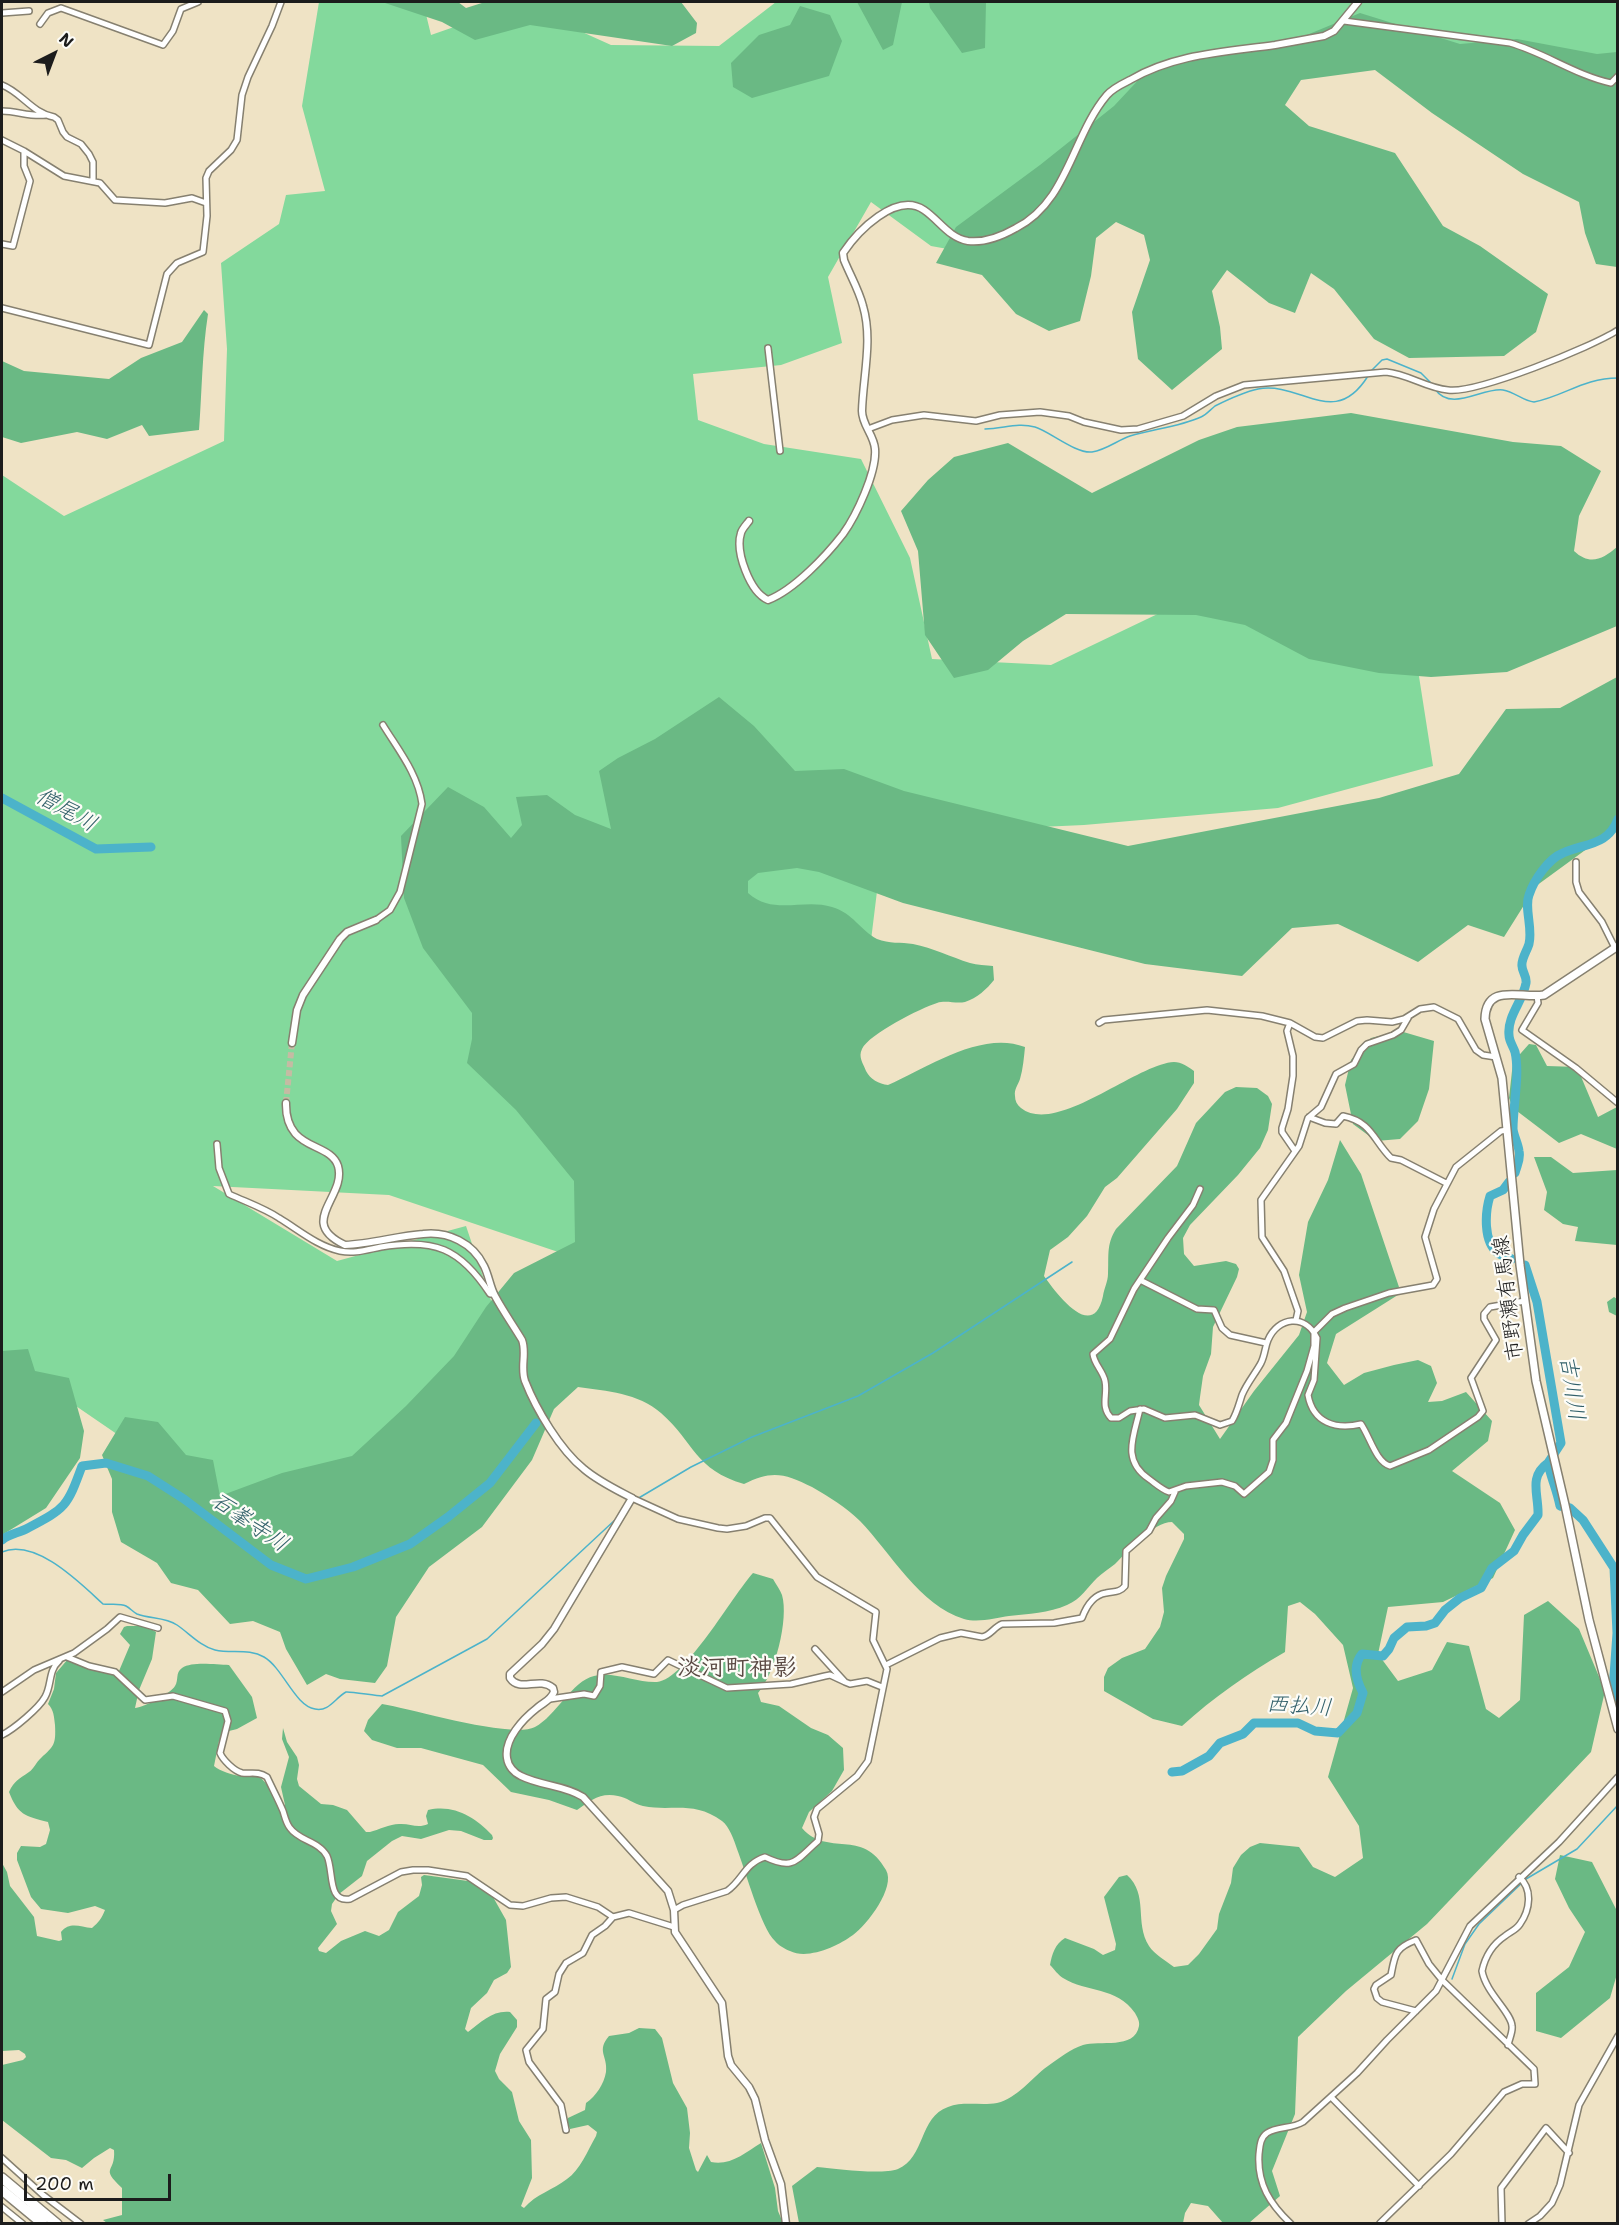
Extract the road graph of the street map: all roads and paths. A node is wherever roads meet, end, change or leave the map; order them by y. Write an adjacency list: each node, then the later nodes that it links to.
1 (198, 2): 4 (street)
2 (281, 2): 16 (street)
3 (1358, 2): 7 (street)
4 (61, 5): 8 (street)
5 (29, 11): 6 (street)
6 (2, 13)
7 (1344, 21): 9 (street); 21 (street)
8 (40, 24)
9 (1617, 76)
10 (2, 85): 12 (street)
11 (2, 111): 12 (street)
12 (46, 115): 15 (street)
13 (2, 140): 14 (street)
14 (24, 151): 15 (street); 17 (street)
15 (93, 181): 16 (street)
16 (206, 203): 18 (street)
17 (2, 243)
18 (2, 308)
19 (1617, 330): 21 (street)
20 (768, 348): 22 (street)
21 (868, 429): 23 (street)
22 (780, 451)
23 (749, 521)
24 (383, 725): 26 (street)
25 (1576, 862): 27 (street)
26 (376, 920): 32 (street)
27 (1616, 947): 28 (main road)
28 (1536, 996): 33 (main road, 市野瀬有馬線); 35 (street)
29 (1411, 1014): 31 (street); 33 (street); 36 (street)
30 (1099, 1023): 31 (street)
31 (1290, 1023): 39 (street)
32 (292, 1043)
33 (1496, 1057): 37 (main road, 市野瀬有馬線)
34 (285, 1103): 43 (street)
35 (1617, 1103)
36 (1309, 1117): 39 (street); 40 (street)
37 (1507, 1130): 40 (street); 44 (main road, 市野瀬有馬線)
38 (217, 1144): 43 (street)
39 (1295, 1151): 45 (street)
40 (1446, 1183): 46 (street)
41 (1200, 1189): 42 (street)
42 (1140, 1280): 47 (street); 48 (street)
43 (494, 1294): 50 (street)
44 (1525, 1301): 46 (street); 60 (main road, 市野瀬有馬線)
45 (1296, 1320): 46 (street); 47 (street)
46 (1314, 1332): 49 (street)
47 (1266, 1343): 48 (street)
48 (1140, 1409): 49 (street)
49 (1174, 1492): 55 (street)
50 (632, 1498): 55 (street); 59 (street)
51 (158, 1628): 53 (street)
52 (815, 1650): 56 (street)
53 (67, 1657): 54 (street); 65 (street)
54 (60, 1660): 58 (street); 61 (street)
55 (886, 1665): 57 (street)
56 (846, 1682): 57 (street); 59 (street)
57 (882, 1687): 64 (street)
58 (2, 1692)
59 (550, 1700): 64 (street)
60 (1617, 1729)
61 (2, 1735)
62 (1617, 1777): 63 (street)
63 (1520, 1877): 67 (street); 70 (street)
64 (674, 1910): 66 (street)
65 (613, 1917): 66 (street); 72 (street)
66 (674, 1927): 83 (street)
67 (1442, 1980): 68 (street); 68 (street); 70 (street)
68 (1416, 2010): 71 (street)
69 (1617, 2036): 73 (street)
70 (1508, 2045): 76 (street)
71 (1331, 2097): 76 (street); 84 (street)
72 (566, 2130)
73 (1569, 2153): 86 (street); 87 (street)
74 (2, 2158): 82 (street)
75 (2, 2178): 81 (highway)
76 (1419, 2186): 85 (street)
77 (2, 2190): 80 (highway)
78 (2, 2207): 79 (street)
79 (23, 2223)
80 (43, 2223)
81 (57, 2223)
82 (81, 2223)
83 (786, 2223)
84 (1291, 2223)
85 (1380, 2223)
86 (1502, 2223)
87 (1528, 2223)

